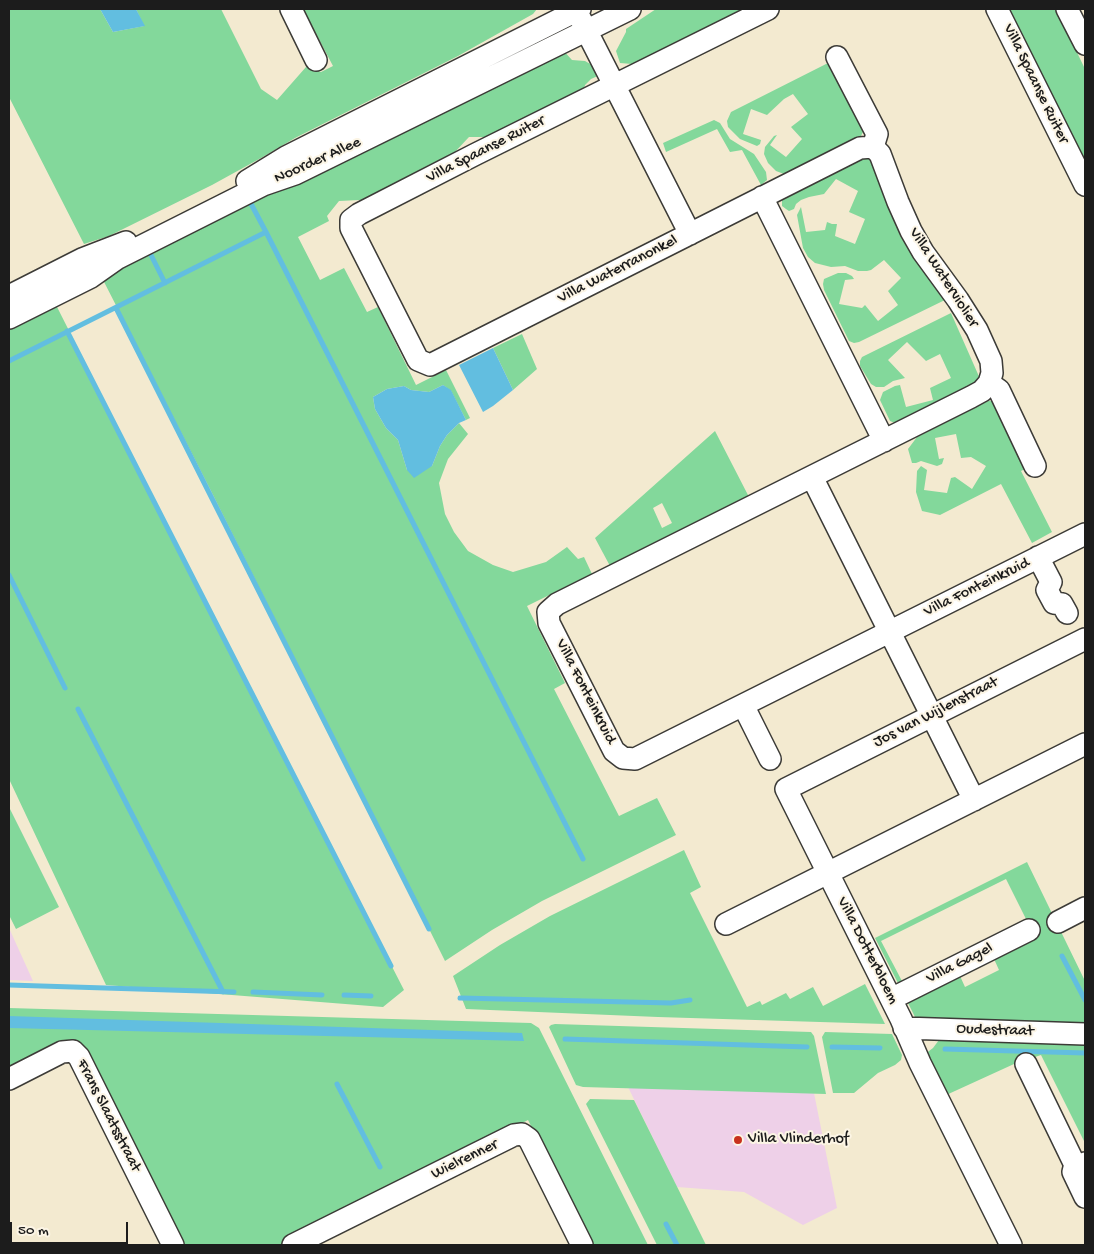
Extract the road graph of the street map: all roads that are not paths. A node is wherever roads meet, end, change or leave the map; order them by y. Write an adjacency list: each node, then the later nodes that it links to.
1 (291, 9): 10 (street)
2 (577, 9): 7 (street, Villa Waterranonkel); 16 (street, Noorder Allee)
3 (630, 9): 7 (street, Noorder Allee)
4 (768, 9): 11 (street, Villa Spaanse Ruiter)
5 (998, 9): 13 (street, Villa Spaanse Ruiter)
6 (1068, 9): 8 (street)
7 (586, 30): 11 (street, Villa Waterranonkel); 17 (street, Noorder Allee)
8 (1085, 44)
9 (837, 57): 12 (street, Villa Waterviolier)
10 (316, 60)
11 (614, 85): 15 (street, Villa Waterranonkel); 18 (street, Villa Spaanse Ruiter)
12 (874, 147): 14 (street); 19 (street, Villa Waterviolier)
13 (1085, 185)
14 (762, 197): 15 (street); 20 (street)
15 (690, 234): 18 (street, Villa Waterranonkel)
16 (9, 296)
17 (9, 318)
18 (423, 363)
19 (989, 383): 20 (street); 21 (street)
20 (884, 441): 22 (street)
21 (1035, 466)
22 (812, 477): 26 (street); 28 (street, Villa Fonteinkruid)
23 (1085, 534): 24 (street, Villa Fonteinkruid)
24 (1038, 557): 25 (street, Villa Fonteinkruid); 26 (street, Villa Fonteinkruid)
25 (1064, 609)
26 (888, 632): 28 (street, Villa Fonteinkruid); 29 (street)
27 (1085, 638): 29 (street, Jos van Wijlenstraat)
28 (743, 705): 31 (street)
29 (931, 716): 32 (street, Jos van Wijlenstraat); 33 (street)
30 (1085, 744): 33 (street)
31 (770, 759)
32 (786, 789): 34 (street, Villa Dotterbloem)
33 (974, 800): 34 (street)
34 (828, 873): 37 (street); 39 (street, Villa Dotterbloem)
35 (1085, 908): 36 (street)
36 (1058, 922)
37 (726, 924)
38 (1029, 930): 39 (street, Villa Gagel)
39 (891, 999): 40 (street, Villa Dotterbloem)
40 (904, 1028): 41 (street, Oudestraat); 46 (street, Villa Dotterbloem)
41 (1085, 1034)
42 (1026, 1064): 44 (street)
43 (9, 1079): 47 (street, Frans Slaatsstraat)
44 (1078, 1166): 45 (street)
45 (1085, 1197)
46 (1008, 1244)
47 (173, 1245)
48 (293, 1245): 49 (street, Wielrenner)
49 (582, 1245)

